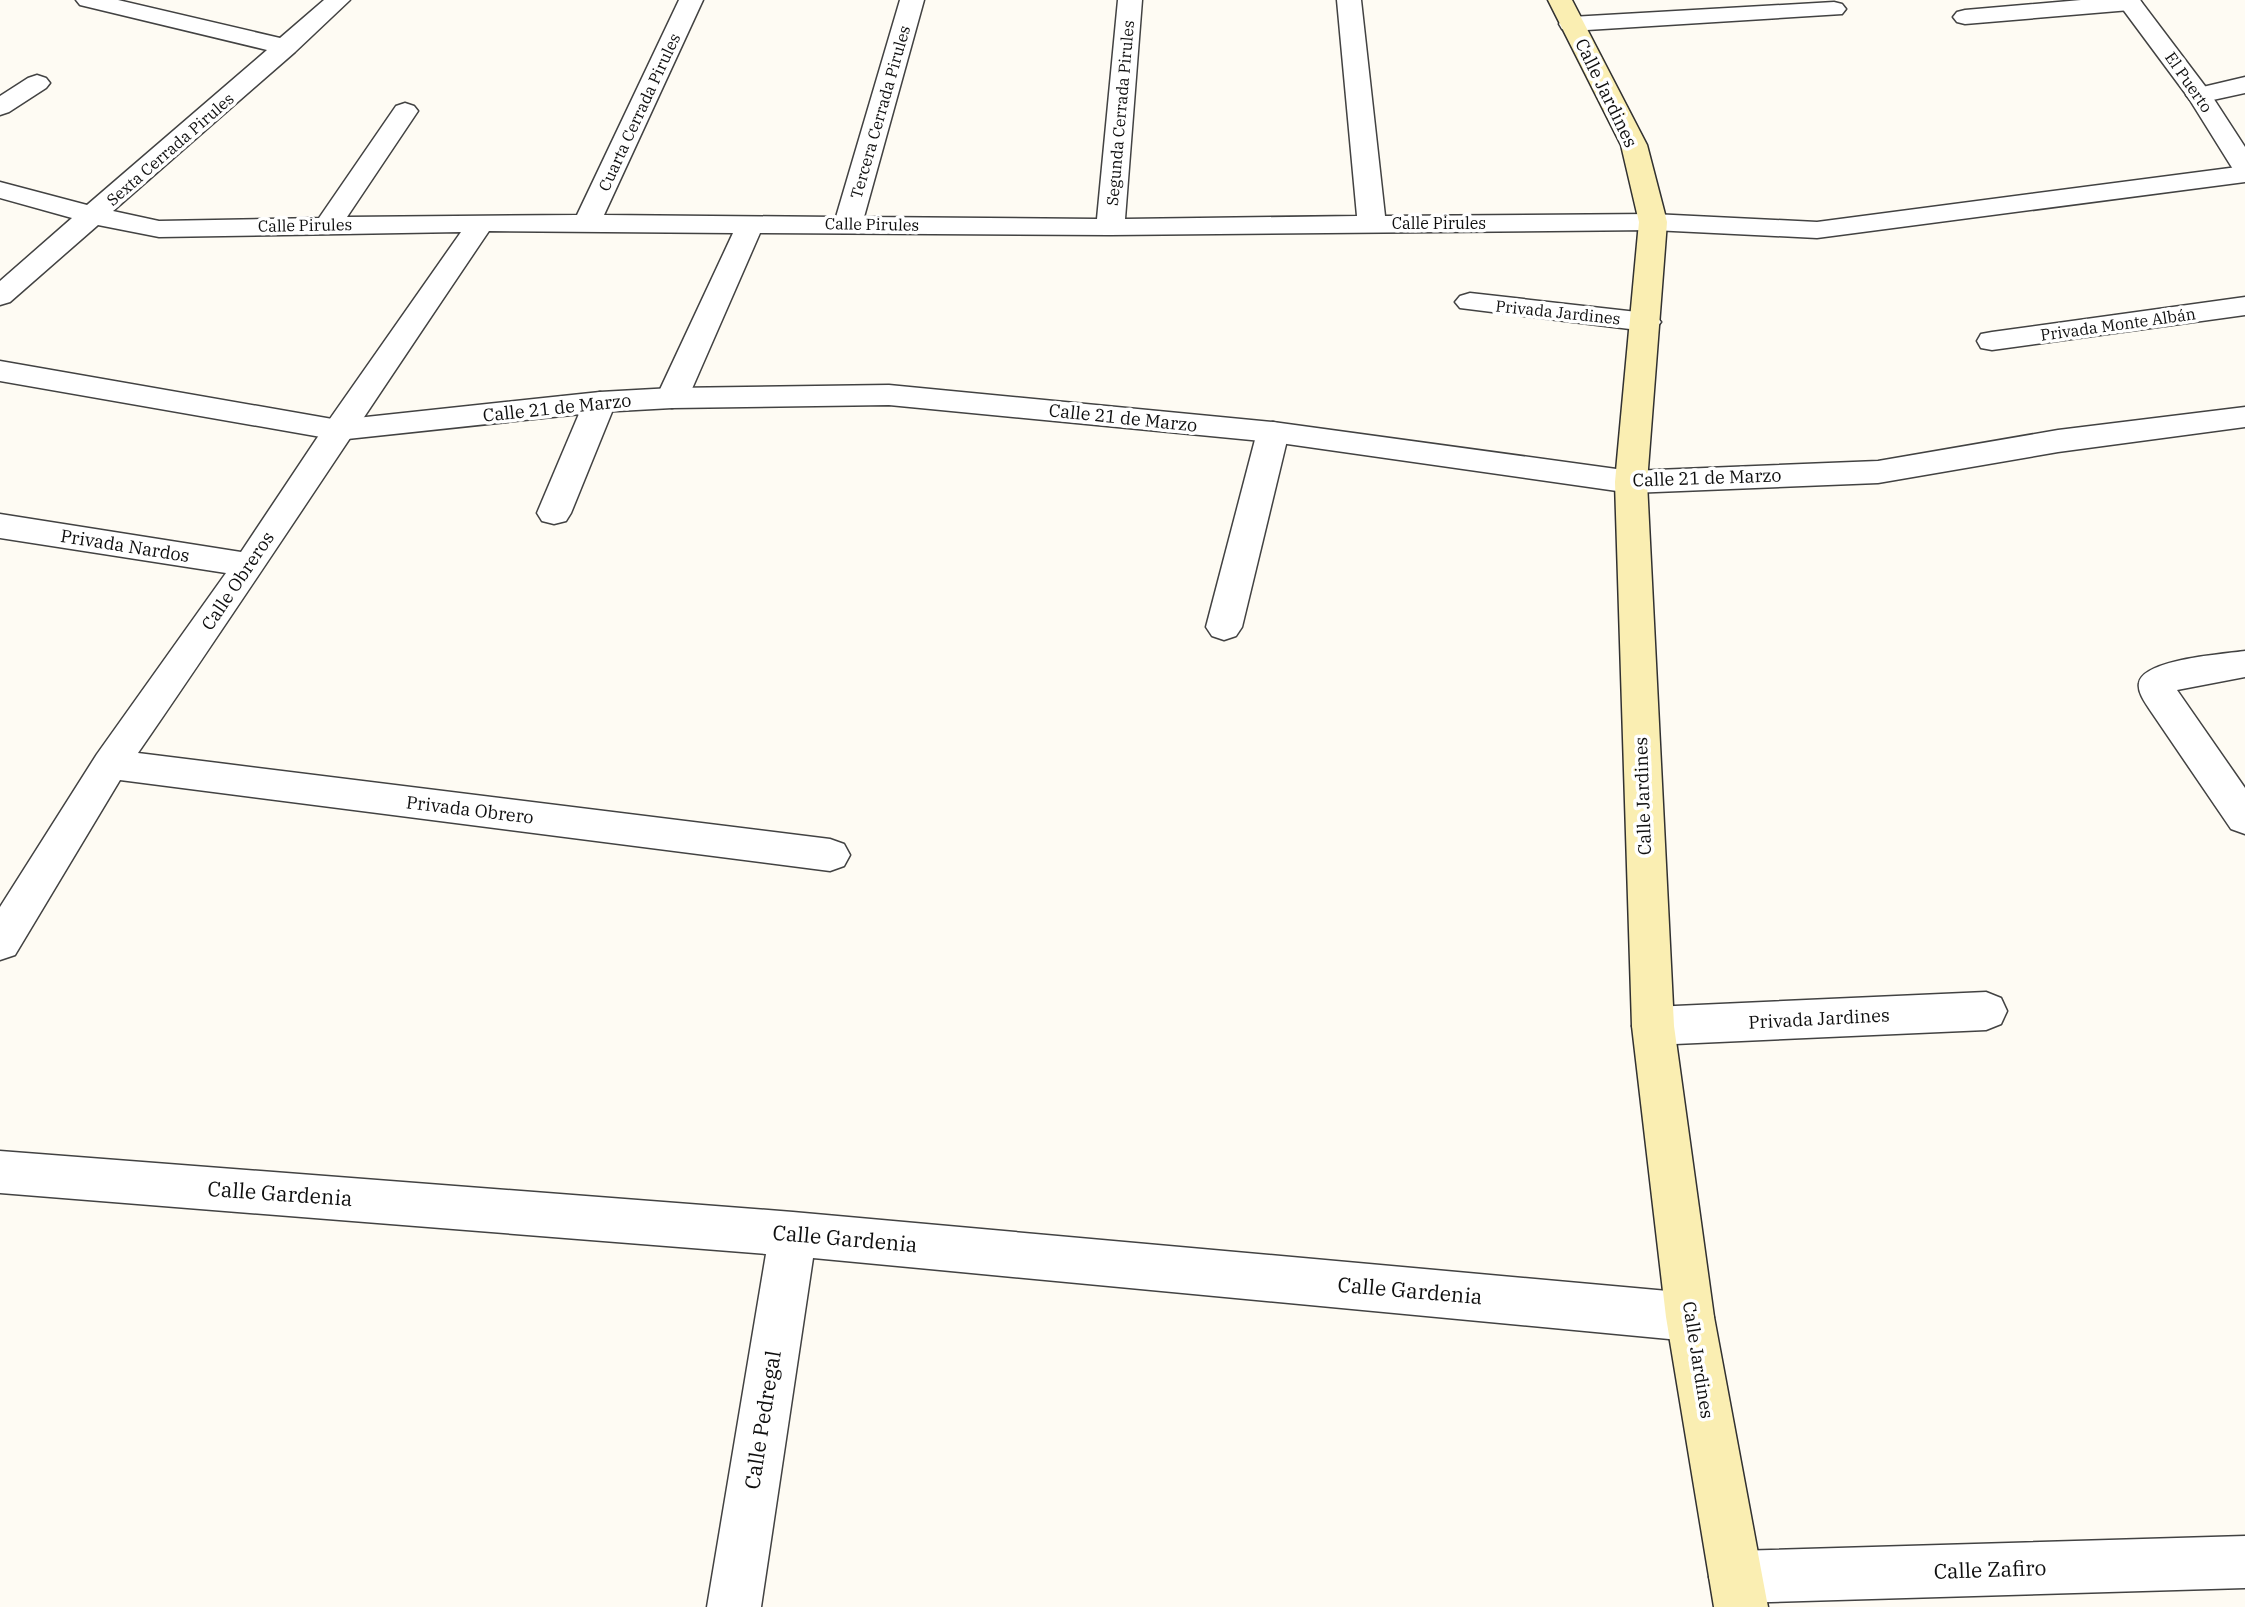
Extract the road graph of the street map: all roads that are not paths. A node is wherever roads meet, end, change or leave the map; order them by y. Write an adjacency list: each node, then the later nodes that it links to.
1 (88, 0): 12 (street)
2 (338, 0): 12 (street, Sexta Cerrada Pirules)
3 (691, 0): 24 (street, Cuarta Cerrada Pirules)
4 (912, 0): 27 (street, Tercera Cerrada Pirules)
5 (1130, 0): 29 (street, Segunda Cerrada Pirules)
6 (1349, 0): 28 (street)
7 (2129, 1): 11 (street); 15 (street, El Puerto)
8 (1763, 6): 9 (street); 10 (street)
9 (1834, 9)
10 (1566, 12): 22 (main road, Calle Jardines)
11 (1965, 17)
12 (286, 47): 21 (street, Sexta Cerrada Pirules)
13 (37, 83): 16 (street)
14 (2245, 85): 15 (street)
15 (2199, 95): 18 (street, El Puerto)
16 (0, 107)
17 (405, 111): 26 (street)
18 (2245, 168)
19 (2245, 174): 22 (street, Calle Pirules)
20 (0, 190): 21 (street, Calle Pirules)
21 (94, 216): 26 (street, Calle Pirules); 30 (street, Sexta Cerrada Pirules)
22 (1653, 222): 28 (street, Calle Pirules); 33 (main road, Calle Jardines)
23 (481, 223): 24 (street, Calle Pirules); 26 (street, Calle Pirules); 39 (street, Calle Obreros)
24 (587, 223): 25 (street, Calle Pirules)
25 (751, 223): 27 (street, Calle Pirules); 36 (street)
26 (329, 224)
27 (848, 224): 29 (street, Calle Pirules)
28 (1372, 224): 29 (street, Calle Pirules)
29 (1110, 227)
30 (0, 296)
31 (1470, 302): 33 (street, Privada Jardines)
32 (2245, 306): 34 (street, Privada Monte Albán)
33 (1646, 322): 41 (main road, Calle Jardines)
34 (1992, 341)
35 (0, 371): 39 (street, Calle 21 de Marzo)
36 (671, 398): 37 (street, Calle 21 de Marzo); 40 (street, Calle 21 de Marzo)
37 (600, 402): 39 (street, Calle 21 de Marzo); 42 (street)
38 (2245, 417): 41 (street, Calle 21 de Marzo)
39 (338, 430): 44 (street, Calle Obreros)
40 (1273, 432): 41 (street, Calle 21 de Marzo); 45 (street)
41 (1631, 482): 52 (main road, Calle Jardines)
42 (554, 513)
43 (0, 526): 44 (street, Privada Nardos)
44 (250, 565): 47 (street, Calle Obreros)
45 (1224, 626)
46 (2245, 664): 48 (street)
47 (110, 764): 49 (street, Privada Obrero); 50 (street, Calle Obreros)
48 (2245, 818)
49 (830, 855)
50 (0, 943)
51 (1986, 1011): 52 (street, Privada Jardines)
52 (1653, 1026): 55 (main road, Calle Jardines)
53 (0, 1172): 54 (street, Calle Gardenia)
54 (793, 1234): 55 (street, Calle Gardenia); 58 (street, Calle Pedregal)
55 (1690, 1317): 57 (main road, Calle Jardines)
56 (2245, 1562): 57 (street, Calle Zafiro)
57 (1738, 1592)
58 (734, 1607)

